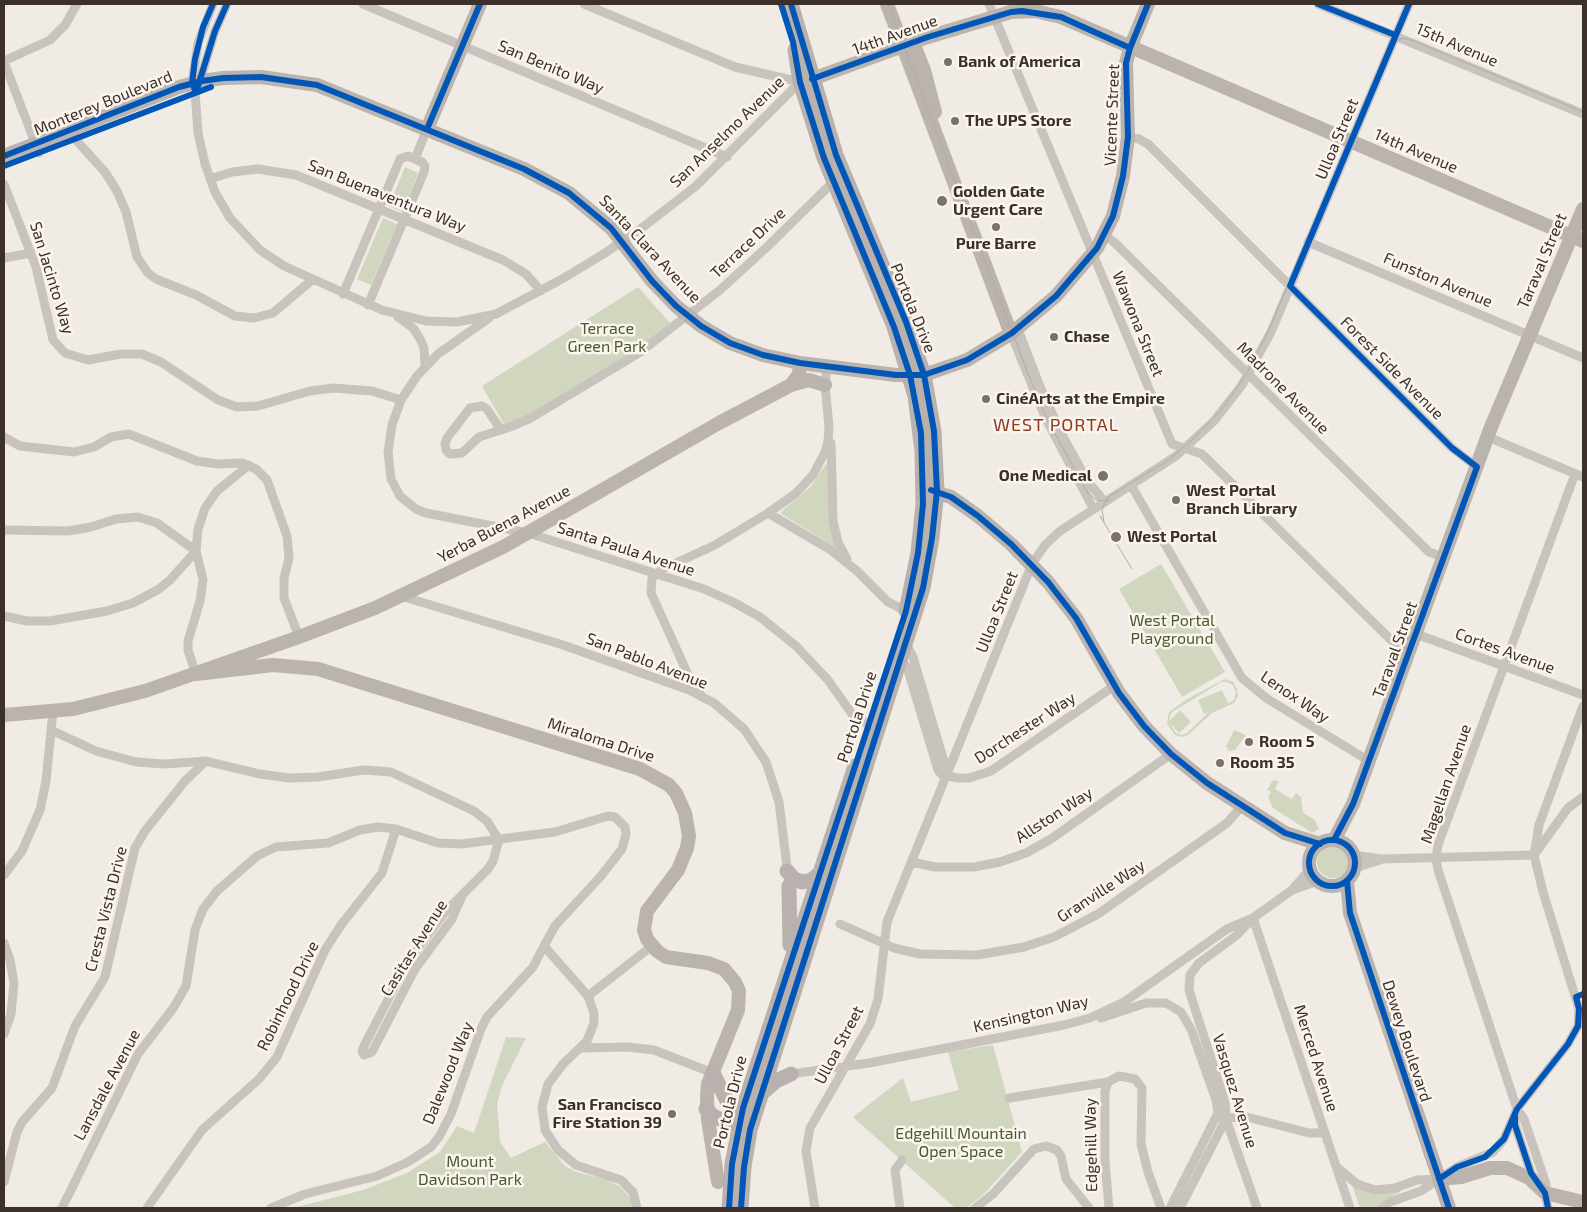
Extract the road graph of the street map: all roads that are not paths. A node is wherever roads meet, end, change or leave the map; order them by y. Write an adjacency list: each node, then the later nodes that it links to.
1 (77, 4): 20 (street)
2 (214, 4): 22 (street, Monterey Boulevard)
3 (227, 4): 22 (street)
4 (363, 4): 18 (street, San Benito Way)
5 (480, 4): 18 (street)
6 (584, 4): 21 (street)
7 (782, 4): 21 (main road, Portola Drive)
8 (790, 4): 21 (main road, Portola Drive)
9 (882, 4): 17 (street)
10 (887, 4): 17 (street)
11 (894, 4): 17 (street)
12 (1148, 4): 19 (street, Vicente Street)
13 (1318, 4): 16 (street, 15th Avenue)
14 (1409, 4): 16 (street, Ulloa Street)
15 (992, 10): 17 (street, 14th Avenue); 19 (street, 14th Avenue); 44 (street, Wawona Street)
16 (1395, 36): 23 (street, 15th Avenue); 27 (street, Ulloa Street)
17 (905, 45): 21 (street, 14th Avenue); 54 (street); 54 (street)
18 (462, 46): 24 (street); 30 (street, San Benito Way)
19 (1130, 48): 26 (street, Vicente Street); 27 (street, 14th Avenue)
20 (4, 62): 28 (street)
21 (806, 80): 30 (street, San Anselmo Avenue); 34 (main road, Portola Drive); 61 (main road, Portola Drive)
22 (197, 85): 24 (street, Santa Clara Avenue); 25 (street, Monterey Boulevard); 33 (street, San Anselmo Avenue)
23 (1583, 114)
24 (427, 129): 31 (street); 41 (street, Santa Clara Avenue)
25 (73, 134): 28 (street, Monterey Boulevard); 46 (street)
26 (1128, 137): 39 (street, Vicente Street); 47 (street, Forest Side Avenue)
27 (1350, 142): 40 (street, 14th Avenue); 42 (street, Ulloa Street)
28 (37, 149): 29 (street, Monterey Boulevard); 32 (street, Monterey Boulevard)
29 (4, 156)
30 (727, 157): 41 (street, San Anselmo Avenue)
31 (415, 159): 36 (street); 38 (street)
32 (4, 166)
33 (210, 179): 36 (street, San Buenaventura Way); 46 (street, San Anselmo Avenue)
34 (833, 182): 53 (street, Terrace Drive); 61 (main road, Portola Drive)
35 (4, 184): 43 (street, San Jacinto Way)
36 (379, 208): 38 (street, San Buenaventura Way); 49 (street)
37 (1583, 209): 40 (street, Taraval Street)
38 (404, 219): 48 (street, San Buenaventura Way); 50 (street)
39 (1104, 235): 44 (street, Vicente Street); 62 (street, Madrone Avenue)
40 (1578, 239): 55 (street, Taraval Street)
41 (622, 242): 48 (street, San Anselmo Avenue); 53 (street, Santa Clara Avenue)
42 (1308, 242): 47 (street, Ulloa Street); 55 (street, Funston Avenue)
43 (31, 253): 45 (street); 65 (street, San Jacinto Way)
44 (1093, 254): 54 (street, Vicente Street); 70 (street, Wawona Street)
45 (4, 258)
46 (312, 280): 49 (street, San Anselmo Avenue)
47 (1290, 286): 62 (street, Ulloa Street); 72 (street, Forest Side Avenue)
48 (541, 291): 52 (street, San Anselmo Avenue)
49 (343, 294): 50 (street, San Anselmo Avenue)
50 (368, 305): 51 (street, San Anselmo Avenue)
51 (394, 314): 52 (street, San Anselmo Avenue); 59 (street, San Anselmo Avenue)
52 (496, 314): 56 (street, San Anselmo Avenue)
53 (688, 316): 58 (street, Santa Clara Avenue); 67 (street, Terrace Drive)
54 (1014, 332): 61 (street, Vicente Street); 76 (street); 77 (street)
55 (1530, 335): 57 (street, Funston Avenue); 69 (street, Taraval Street)
56 (438, 354): 59 (street, Santa Paula Avenue)
57 (1583, 358)
58 (800, 363): 60 (street, Santa Clara Avenue); 63 (street)
59 (425, 366): 65 (street, Santa Paula Avenue)
60 (827, 367): 61 (street, Santa Clara Avenue); 64 (street)
61 (917, 375): 75 (main road, Portola Drive)
62 (1249, 375): 70 (street, Ulloa Street); 82 (street, Madrone Avenue)
63 (791, 385): 64 (street); 80 (street, Yerba Buena Avenue)
64 (825, 385): 66 (street)
65 (401, 400): 80 (street, Santa Paula Avenue)
66 (829, 428): 78 (street); 84 (street)
67 (501, 430): 67 (street, Terrace Drive)
68 (4, 436): 71 (street)
69 (1488, 437): 72 (street, Taraval Street); 73 (street)
70 (1186, 448): 74 (street, Ulloa Street); 92 (street, Wawona Street)
71 (249, 465): 81 (street); 90 (street)
72 (1477, 467): 82 (street, Taraval Street)
73 (1579, 476): 95 (street, Magellan Avenue)
74 (1131, 485): 76 (street, Ulloa Street); 107 (street, Lenox Way)
75 (930, 490): 83 (street); 87 (main road, Portola Drive); 91 (main road, Portola Drive)
76 (1104, 501): 77 (street, Ulloa Street)
77 (1092, 508): 83 (street, Ulloa Street)
78 (768, 513): 84 (street); 85 (street)
79 (4, 530): 81 (street)
80 (528, 533): 85 (street, Santa Paula Avenue); 86 (street, Yerba Buena Avenue)
81 (196, 551): 88 (street); 96 (street)
82 (1443, 557): 89 (street, Taraval Street)
83 (1032, 564): 97 (street); 108 (street, Ulloa Street)
84 (856, 571): 87 (street)
85 (655, 574): 99 (street); 103 (street, Santa Paula Avenue)
86 (401, 596): 90 (street, Yerba Buena Avenue); 99 (street, San Pablo Avenue)
87 (906, 612): 103 (main road, Portola Drive)
88 (4, 616)
89 (1416, 634): 92 (street, Taraval Street); 95 (street, Cortes Avenue)
90 (299, 637): 94 (street, Yerba Buena Avenue)
91 (906, 644): 93 (main road, Portola Drive); 108 (street)
92 (1410, 652): 107 (street, Taraval Street)
93 (900, 660): 108 (street); 130 (main road, Portola Drive)
94 (247, 664): 96 (street, Yerba Buena Avenue); 137 (street, Miraloma Drive)
95 (1504, 667): 98 (street, Cortes Avenue); 119 (street, Magellan Avenue)
96 (196, 674): 101 (street, Yerba Buena Avenue)
97 (1114, 686): 105 (street); 108 (street, Dorchester Way)
98 (1583, 695)
99 (703, 696): 125 (street, San Pablo Avenue)
100 (1583, 706): 117 (street)
101 (53, 711): 102 (street, Yerba Buena Avenue); 104 (street)
102 (4, 715)
103 (869, 725): 123 (main road, Portola Drive)
104 (53, 731): 106 (street); 124 (street)
105 (1171, 754): 111 (street); 121 (street, Allston Way)
106 (206, 761): 114 (street); 162 (street, Cresta Vista Drive)
107 (1369, 761): 110 (street, Taraval Street)
108 (948, 775): 121 (street, Ulloa Street)
109 (1583, 797): 117 (street)
110 (1353, 804): 115 (street, Taraval Street); 118 (street, Taraval Street)
111 (1242, 806): 113 (street); 135 (street, Granville Way)
112 (396, 829): 114 (street, Lansdale Avenue); 167 (street, Lansdale Avenue); 168 (street, Robinhood Drive)
113 (1285, 833): 116 (street); 122 (street)
114 (499, 840): 129 (street, Casitas Avenue); 136 (street, Lansdale Avenue)
115 (1334, 840): 116 (street); 118 (street)
116 (1320, 844): 122 (street)
117 (1534, 855): 119 (street); 140 (street)
118 (1352, 856): 120 (street); 120 (street); 126 (street)
119 (1436, 858): 120 (street); 153 (street, Magellan Avenue)
120 (1382, 859)
121 (912, 862): 135 (street, Ulloa Street)
122 (1310, 863): 127 (street); 128 (street, Kensington Way)
123 (820, 873): 125 (main road); 130 (main road, Portola Drive)
124 (4, 875)
125 (788, 879): 130 (main road); 138 (main road)
126 (1347, 880): 127 (street); 131 (street, Dewey Boulevard)
127 (1325, 883): 128 (street, Kensington Way); 131 (street, Dewey Boulevard)
128 (1292, 890): 132 (street, Kensington Way)
129 (462, 896): 129 (street, Casitas Avenue)
130 (816, 906): 138 (main road, Portola Drive); 145 (main road, Portola Drive)
131 (1350, 913): 161 (street, Dewey Boulevard)
132 (1253, 918): 139 (street, Kensington Way); 142 (street, Kensington Way); 157 (street, Merced Avenue)
133 (840, 924): 135 (street, Granville Way)
134 (4, 943): 143 (street)
135 (883, 943): 146 (street, Ulloa Street)
136 (544, 946): 141 (street); 169 (street, Dalewood Way)
137 (652, 946): 141 (street); 147 (street)
138 (787, 972): 156 (main road, Portola Drive)
139 (1189, 982): 155 (street, Vasquez Avenue)
140 (1580, 995): 153 (street)
141 (588, 996): 144 (street)
142 (1064, 1025): 146 (street, Kensington Way); 155 (street, Vasquez Avenue)
143 (4, 1034)
144 (581, 1048): 147 (street); 170 (street)
145 (773, 1059): 148 (main road); 150 (main road, Portola Drive)
146 (847, 1065): 148 (street, Kensington Way); 171 (street, Ulloa Street)
147 (713, 1073): 152 (street); 156 (main road)
148 (791, 1074): 150 (main road)
149 (1108, 1082): 151 (street, Edgehill Way); 175 (street, Edgehill Way); 176 (street, Edgehill Way)
150 (762, 1093): 154 (main road, Portola Drive)
151 (1010, 1098)
152 (706, 1108): 156 (main road); 163 (street, Portola Drive)
153 (1517, 1109): 161 (street); 164 (street, Magellan Avenue)
154 (755, 1115): 156 (main road); 158 (main road, Portola Drive)
155 (1221, 1118): 157 (street); 177 (street); 178 (street); 179 (street, Vasquez Avenue)
156 (740, 1126): 158 (main road); 166 (main road, Portola Drive)
157 (1325, 1133): 160 (street, Merced Avenue)
158 (747, 1147): 166 (main road, Portola Drive)
159 (902, 1160): 172 (street)
160 (1335, 1164): 161 (street); 180 (street, Merced Avenue)
161 (1439, 1178): 164 (street); 181 (street); 182 (street, Dewey Boulevard)
162 (4, 1182)
163 (718, 1182): 166 (main road)
164 (1545, 1193): 165 (street); 183 (street, Magellan Avenue)
165 (1583, 1202)
166 (733, 1205)
167 (62, 1208)
168 (147, 1208)
169 (271, 1208)
170 (637, 1208)
171 (815, 1208)
172 (900, 1208)
173 (974, 1208): 174 (street, Edgehill Way)
174 (1089, 1208)
175 (1109, 1208)
176 (1161, 1208)
177 (1170, 1208)
178 (1180, 1208)
179 (1257, 1208)
180 (1350, 1208)
181 (1382, 1208)
182 (1449, 1208)
183 (1548, 1208)

